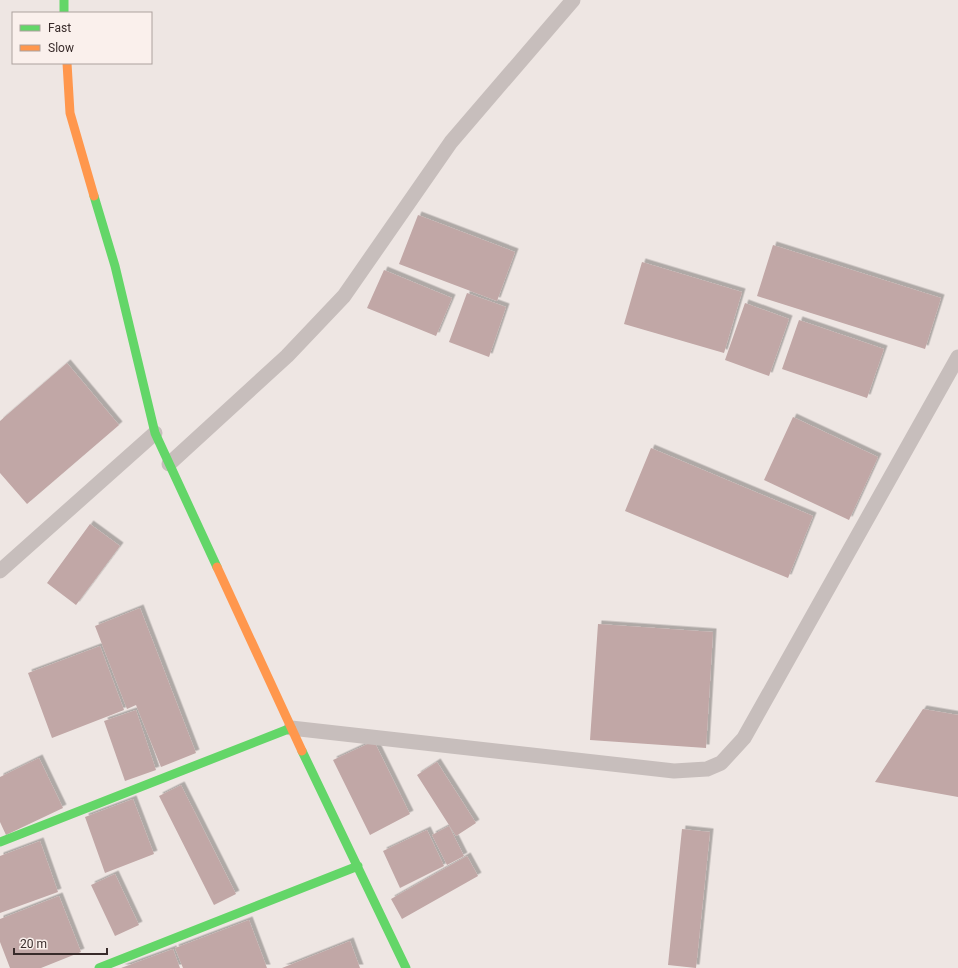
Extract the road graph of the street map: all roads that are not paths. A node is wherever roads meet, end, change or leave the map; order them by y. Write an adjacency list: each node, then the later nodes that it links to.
1 (64, 0): 3 (street)
2 (573, 0): 7 (lane)
3 (64, 12)
4 (68, 64): 6 (street)
5 (958, 357): 9 (lane)
6 (154, 434): 7 (street); 8 (lane)
7 (169, 464): 9 (street)
8 (0, 571)
9 (291, 728): 10 (street); 11 (street)
10 (0, 842)
11 (358, 866): 12 (street); 13 (street)
12 (99, 968)
13 (406, 968)

